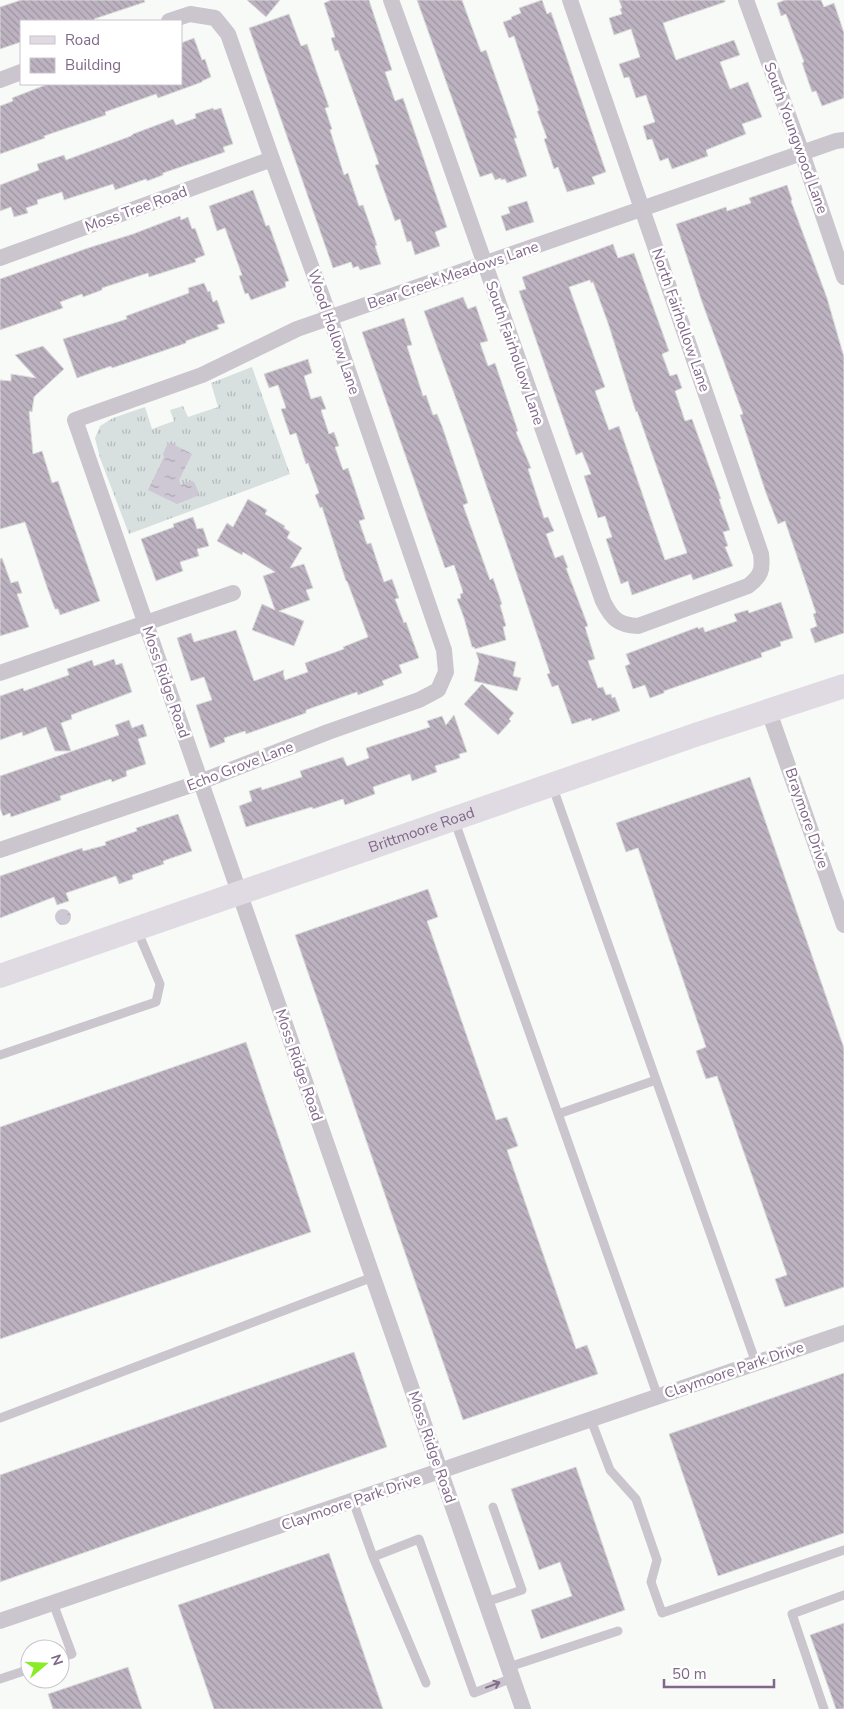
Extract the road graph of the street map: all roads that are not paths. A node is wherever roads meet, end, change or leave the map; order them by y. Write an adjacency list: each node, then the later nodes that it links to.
1 (391, 0): 12 (street, South Fairhollow Lane)
2 (570, 0): 10 (street, North Fairhollow Lane)
3 (746, 0): 8 (street, South Youngwood Lane)
4 (172, 20): 9 (street, Wood Hollow Lane)
5 (20, 72): 6 (street)
6 (0, 80)
7 (841, 139): 8 (street, Bear Creek Meadows Lane)
8 (802, 153): 10 (street, Bear Creek Meadows Lane); 13 (street, South Youngwood Lane)
9 (272, 159): 11 (street, Moss Tree Road); 14 (street, Wood Hollow Lane)
10 (643, 209): 12 (street, Bear Creek Meadows Lane); 17 (street, North Fairhollow Lane)
11 (0, 258)
12 (484, 264): 14 (street, Bear Creek Meadows Lane); 17 (street, South Fairhollow Lane)
13 (844, 277)
14 (330, 318): 15 (street, Bear Creek Meadows Lane); 19 (street, Wood Hollow Lane)
15 (74, 420): 18 (street, Moss Ridge Road)
16 (233, 593): 18 (street)
17 (698, 605)
18 (145, 622): 20 (street); 23 (street, Moss Ridge Road)
19 (444, 650): 23 (street, Echo Grove Lane)
20 (0, 673)
21 (844, 686): 22 (main road, Brittmoore Road)
22 (769, 712): 24 (main road, Brittmoore Road); 28 (street, Braymore Drive)
23 (200, 782): 26 (street, Echo Grove Lane); 27 (street, Moss Ridge Road)
24 (552, 785): 25 (main road, Brittmoore Road); 33 (lane)
25 (454, 819): 27 (main road, Brittmoore Road); 34 (lane)
26 (0, 850)
27 (239, 893): 30 (main road, Brittmoore Road); 35 (street, Moss Ridge Road)
28 (840, 899): 29 (street, Braymore Drive)
29 (844, 925)
30 (137, 928): 31 (main road, Brittmoore Road); 32 (lane)
31 (0, 976)
32 (0, 1055)
33 (656, 1080): 34 (lane); 37 (lane)
34 (558, 1114): 38 (lane)
35 (373, 1277): 39 (lane); 41 (street, Moss Ridge Road)
36 (844, 1333): 37 (street, Claymoore Park Drive)
37 (756, 1363): 38 (street, Claymoore Park Drive)
38 (658, 1396): 40 (street, Claymoore Park Drive)
39 (0, 1418)
40 (591, 1420): 41 (street, Claymoore Park Drive); 44 (lane)
41 (441, 1472): 42 (street, Claymoore Park Drive); 47 (street, Moss Ridge Road)
42 (353, 1501): 45 (lane); 48 (street, Claymoore Park Drive)
43 (492, 1507): 47 (lane)
44 (844, 1550)
45 (373, 1557): 53 (lane, one-way to 53); 55 (lane)
46 (844, 1595): 57 (lane)
47 (486, 1602): 53 (street, Moss Ridge Road)
48 (53, 1603): 49 (street, Claymoore Park Drive); 51 (lane)
49 (0, 1621)
50 (618, 1630): 53 (lane)
51 (66, 1639)
52 (20, 1672): 54 (lane)
53 (510, 1673): 56 (street, Moss Ridge Road)
54 (0, 1679)
55 (426, 1683)
56 (523, 1709)
57 (824, 1709)

